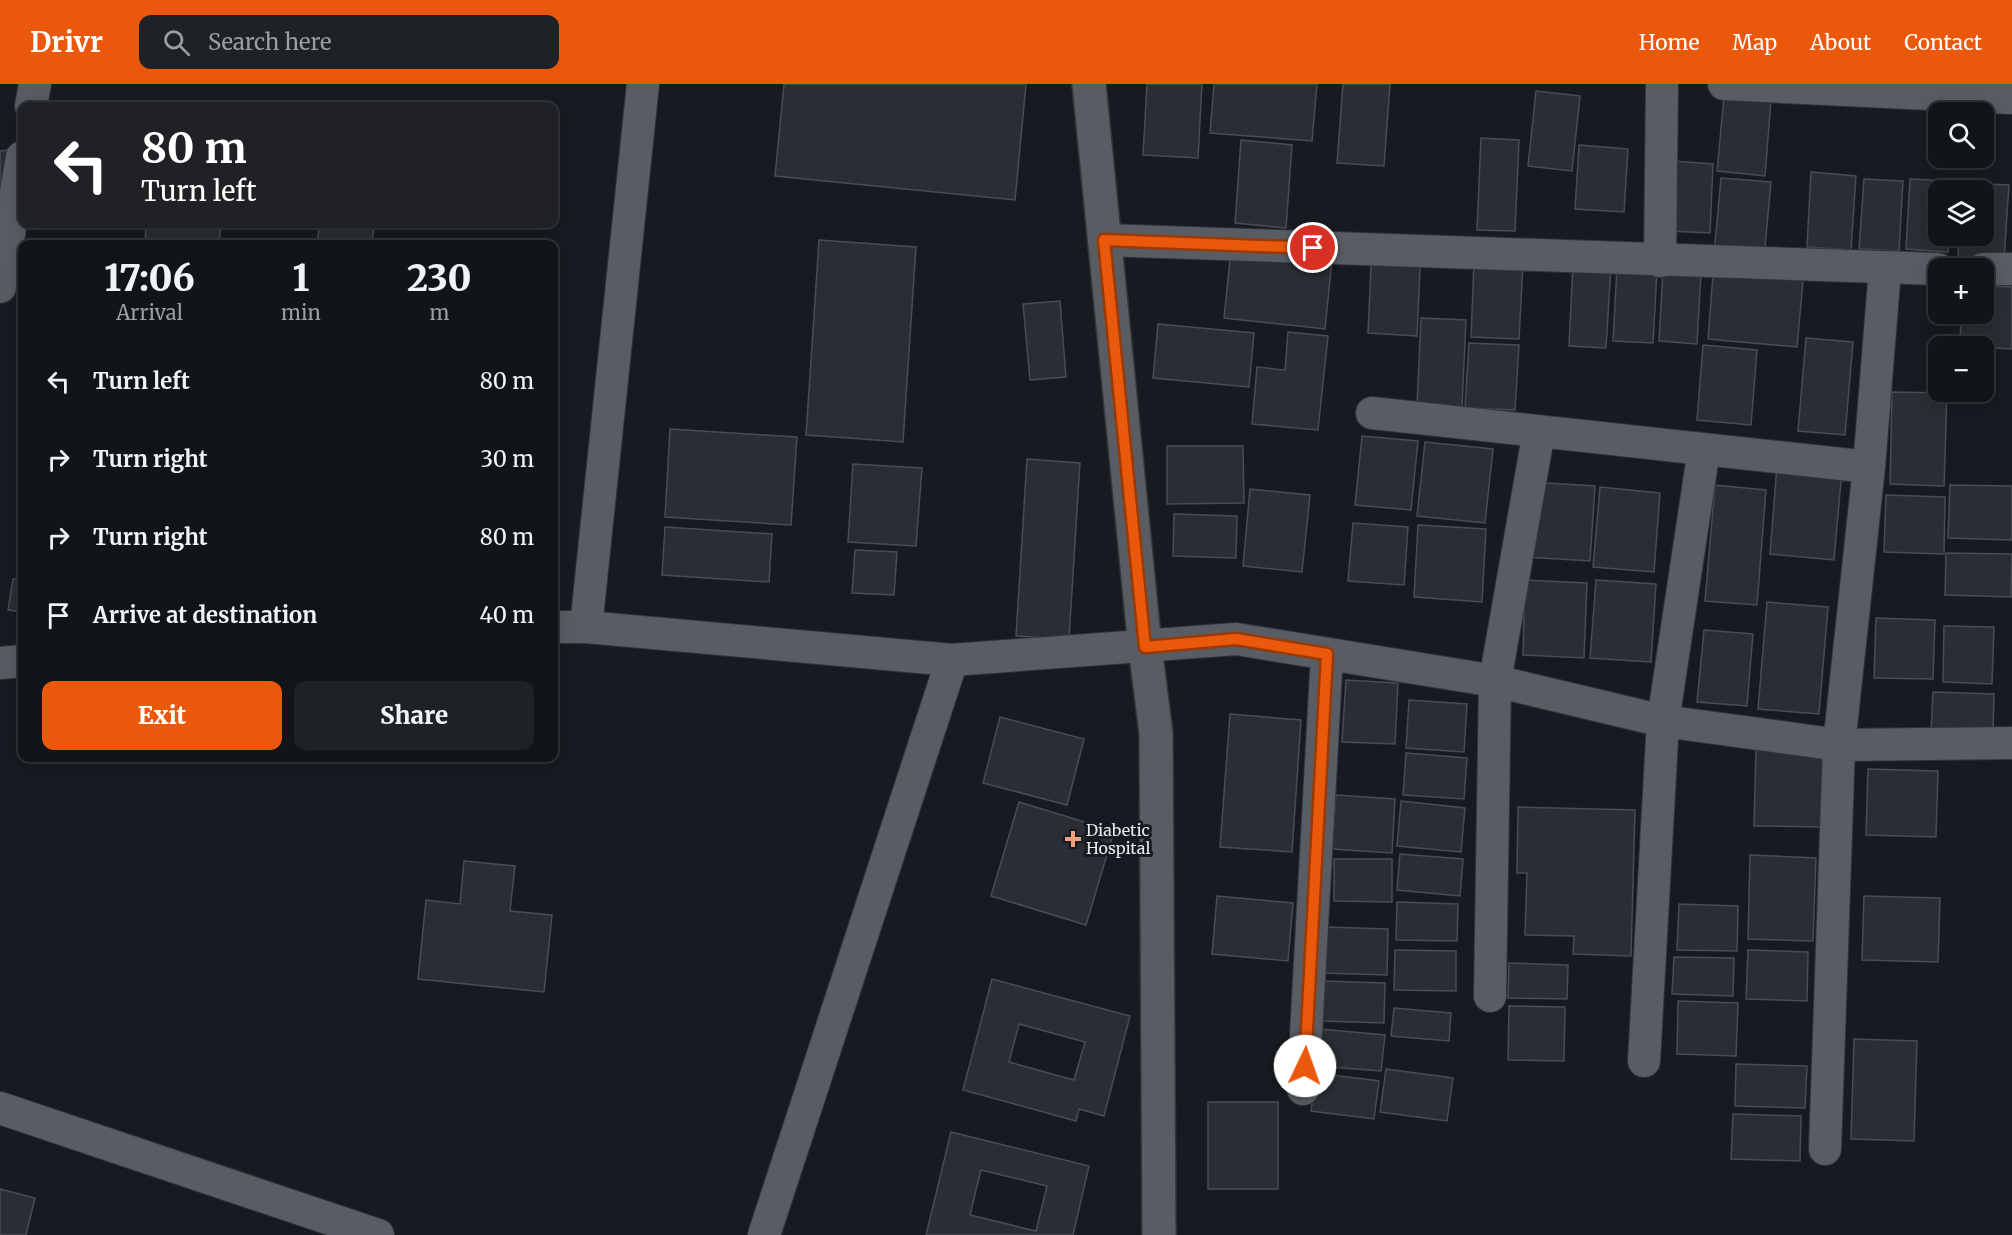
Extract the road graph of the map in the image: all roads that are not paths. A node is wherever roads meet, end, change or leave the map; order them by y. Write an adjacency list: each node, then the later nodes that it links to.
1 (35, 84): 7 (street)
2 (643, 84): 21 (street)
3 (1089, 84): 9 (street)
4 (1662, 84): 10 (street)
5 (1724, 84): 6 (street)
6 (2005, 101)
7 (32, 102)
8 (18, 181): 15 (street)
9 (1104, 240): 10 (street); 22 (street)
10 (1660, 261): 11 (street)
11 (1885, 269): 12 (street); 19 (street)
12 (1928, 269)
13 (1994, 269): 14 (street)
14 (2012, 269)
15 (0, 287)
16 (1372, 413): 17 (street)
17 (1539, 431): 18 (street); 27 (street)
18 (1704, 449): 19 (street); 28 (street)
19 (1869, 467): 30 (street)
20 (558, 627): 21 (street)
21 (586, 627): 24 (street)
22 (1145, 647): 23 (street); 24 (street); 38 (street)
23 (1327, 654): 27 (street); 33 (street)
24 (952, 660): 37 (street)
25 (18, 662): 26 (street)
26 (0, 663)
27 (1495, 681): 28 (street); 31 (street)
28 (1663, 721): 30 (street); 32 (street)
29 (2012, 743): 30 (street)
30 (1839, 745): 35 (street)
31 (1490, 996)
32 (1644, 1061)
33 (1303, 1089)
34 (0, 1108): 36 (street)
35 (1825, 1149)
36 (378, 1235)
37 (764, 1235)
38 (1159, 1235)

